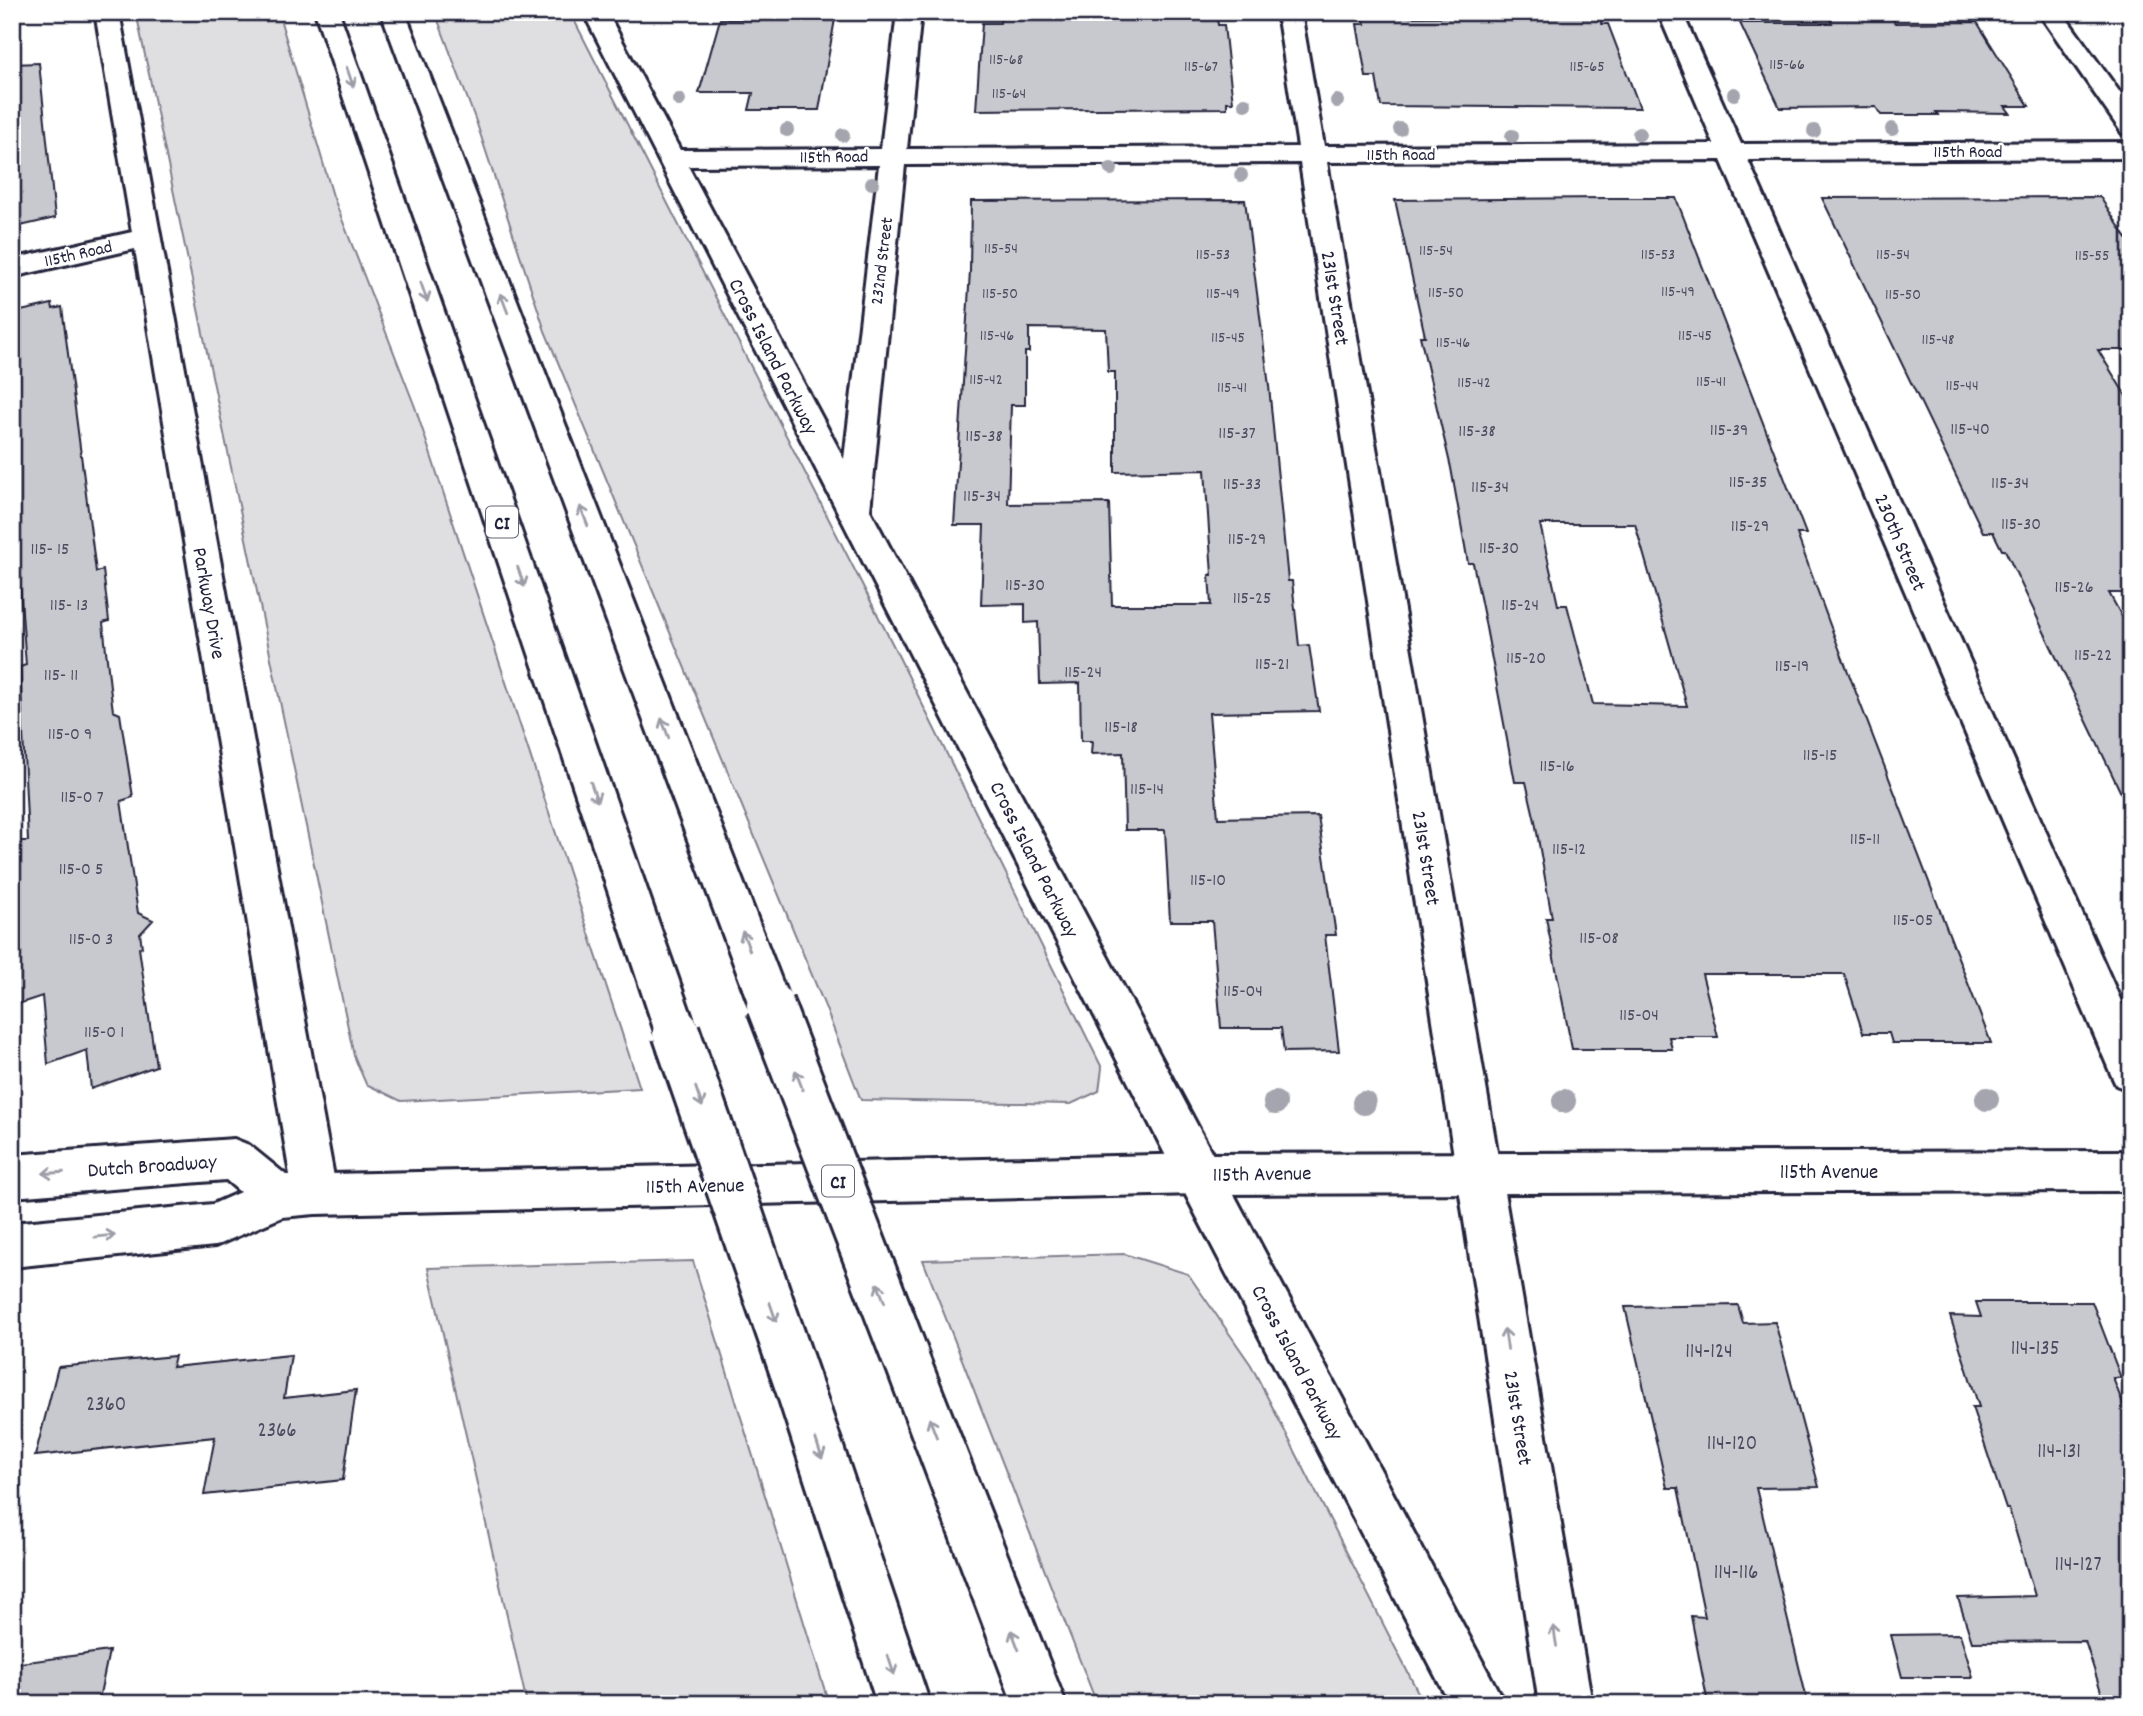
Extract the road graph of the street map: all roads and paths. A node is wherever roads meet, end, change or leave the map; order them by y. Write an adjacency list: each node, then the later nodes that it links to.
1 (107, 12): 15 (main road, Parkway Drive)
2 (327, 12): 25 (main road, CI, one-way to 25, bridge)
3 (393, 12): 26 (main road, CI, one-way to 3, bridge)
4 (596, 12): 14 (main road, Cross Island Parkway)
5 (909, 12): 13 (main road, 232nd Street)
6 (1289, 12): 12 (main road, 231st Street)
7 (1670, 12): 11 (main road, 230th Street)
8 (2050, 12): 9 (main road)
9 (2131, 127)
10 (2131, 150): 11 (main road, 115th Road)
11 (1731, 152): 12 (main road, 115th Road); 18 (main road, 230th Street)
12 (1313, 154): 13 (main road, 115th Road); 19 (main road, 231st Street)
13 (894, 155): 14 (main road, 115th Road); 17 (main road, 232nd Street)
14 (671, 158): 17 (main road, Cross Island Parkway)
15 (145, 238): 16 (main road, 115th Road); 23 (main road, Parkway Drive)
16 (12, 268)
17 (854, 510): 21 (main road, Cross Island Parkway)
18 (2131, 1072)
19 (1478, 1171): 20 (main road, 115th Avenue); 21 (main road, 115th Avenue); 28 (main road, 231st Street, one-way to 19)
20 (2131, 1171)
21 (1199, 1174): 23 (main road, 115th Avenue); 27 (main road, Cross Island Parkway)
22 (12, 1176): 23 (main road, Dutch Broadway, one-way to 22)
23 (297, 1194): 24 (main road, one-way to 23)
24 (12, 1245)
25 (904, 1704)
26 (1040, 1704)
27 (1479, 1704)
28 (1566, 1704)

